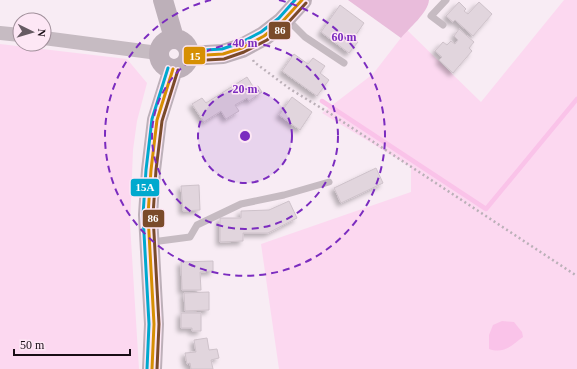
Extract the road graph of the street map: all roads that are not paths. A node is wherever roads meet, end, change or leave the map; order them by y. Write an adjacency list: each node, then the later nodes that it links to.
1 (163, 0): 8 (street)
2 (302, 0): 4 (street)
3 (446, 0): 5 (lane)
4 (286, 18): 11 (street); 12 (lane)
5 (443, 25)
6 (0, 33): 7 (street)
7 (12, 34)
8 (174, 38): 10 (street); 11 (street)
9 (52, 39): 10 (street)
10 (158, 53): 13 (street)
11 (189, 56): 13 (street)
12 (344, 63)
13 (173, 69): 15 (street)
14 (329, 182): 15 (lane)
15 (149, 242): 16 (street)
16 (152, 369)

